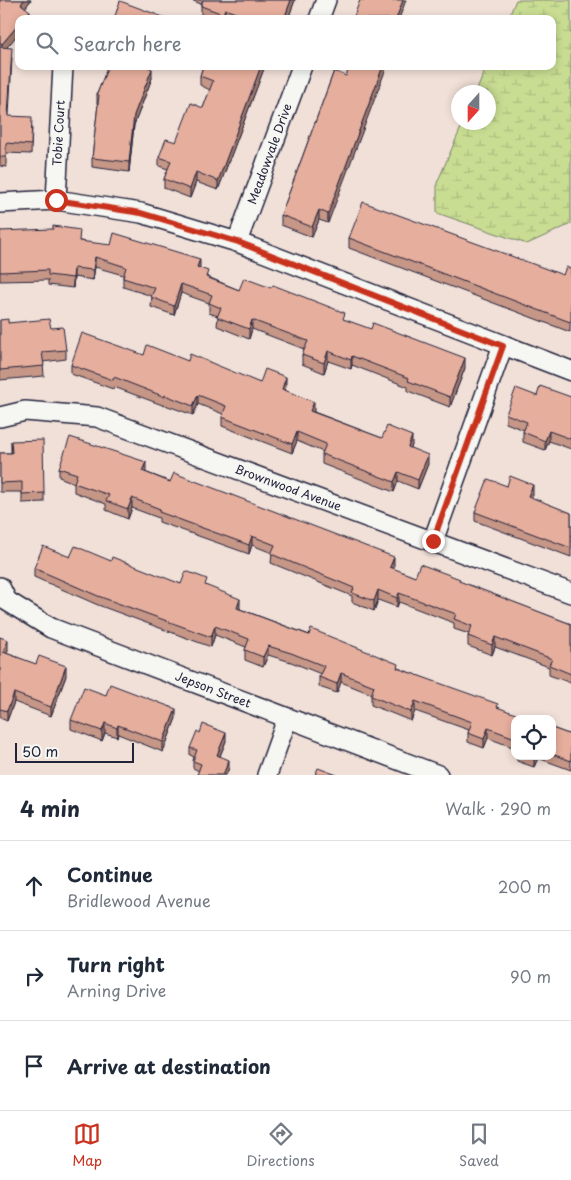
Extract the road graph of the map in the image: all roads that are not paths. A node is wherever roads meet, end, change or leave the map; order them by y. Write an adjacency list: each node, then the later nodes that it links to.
1 (326, 0): 2 (street)
2 (320, 15)
3 (63, 70): 5 (street, Tobie Court)
4 (301, 70): 7 (street, Meadowvale Drive)
5 (56, 200): 6 (street); 7 (street)
6 (0, 203)
7 (238, 242): 8 (street)
8 (503, 346): 9 (street); 11 (street)
9 (571, 371)
10 (0, 417): 11 (street, Brownwood Avenue)
11 (433, 541): 13 (street, Brownwood Avenue)
12 (0, 587): 14 (street, Jepson Street)
13 (571, 593)
14 (287, 719): 15 (street); 16 (street, Jepson Street)
15 (266, 775)
16 (438, 775)

